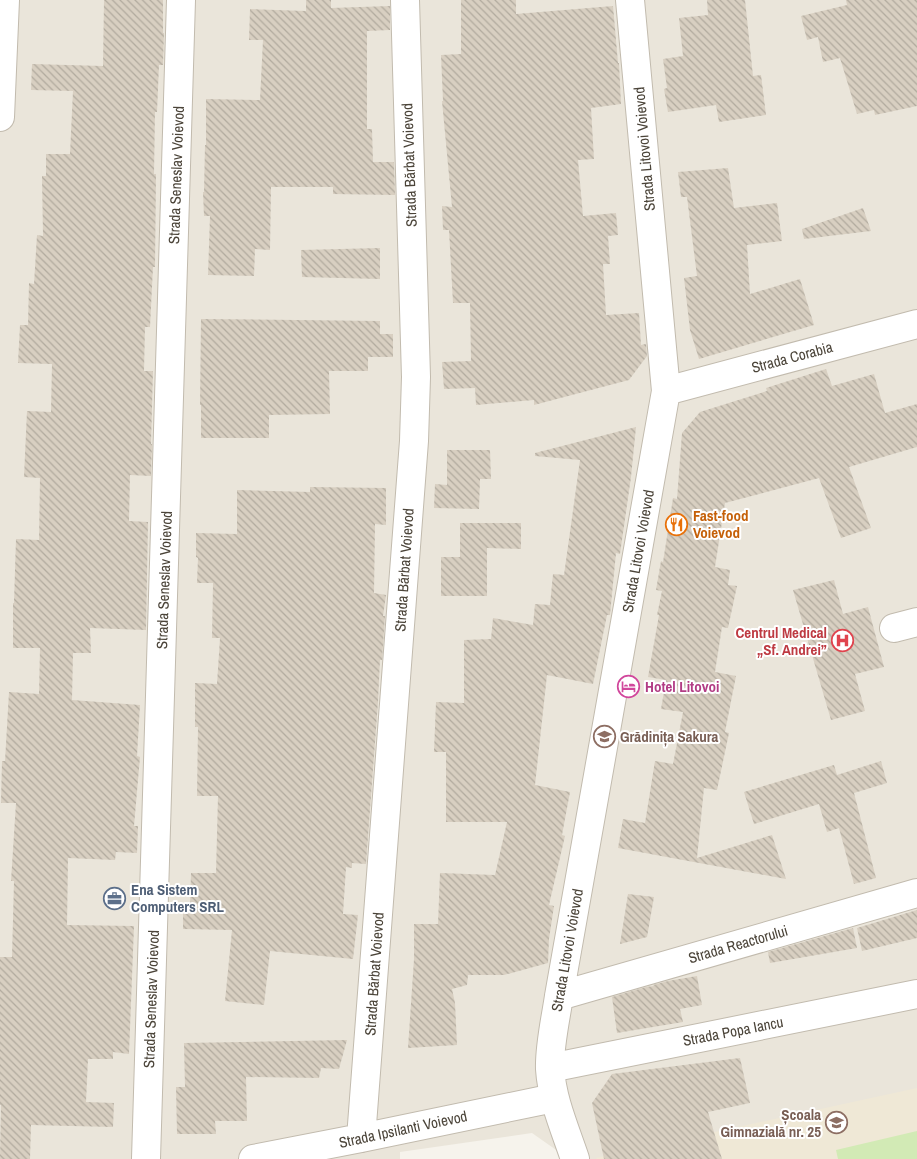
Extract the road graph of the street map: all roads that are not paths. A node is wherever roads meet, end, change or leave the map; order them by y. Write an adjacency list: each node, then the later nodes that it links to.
1 (5, 0): 5 (street)
2 (182, 0): 14 (street, Strada Seneslav Voievod)
3 (404, 0): 13 (street, Strada Bărbat Voievod)
4 (630, 0): 7 (street, Strada Litovoi Voievod)
5 (0, 116)
6 (917, 324): 7 (street, Strada Corabia)
7 (666, 391): 10 (street, Strada Litovoi Voievod)
8 (917, 894): 10 (street, Strada Reactorului)
9 (917, 994): 11 (street, Strada Popa Iancu)
10 (559, 996): 11 (street, Strada Litovoi Voievod)
11 (550, 1068): 12 (street, Strada Litovoi Voievod)
12 (554, 1098): 13 (street, Strada Ipsilanti Voievod); 16 (street, Strada Litovoi Voievod)
13 (361, 1138): 15 (street, Strada Ipsilanti Voievod)
14 (146, 1159)
15 (253, 1159)
16 (574, 1159)

